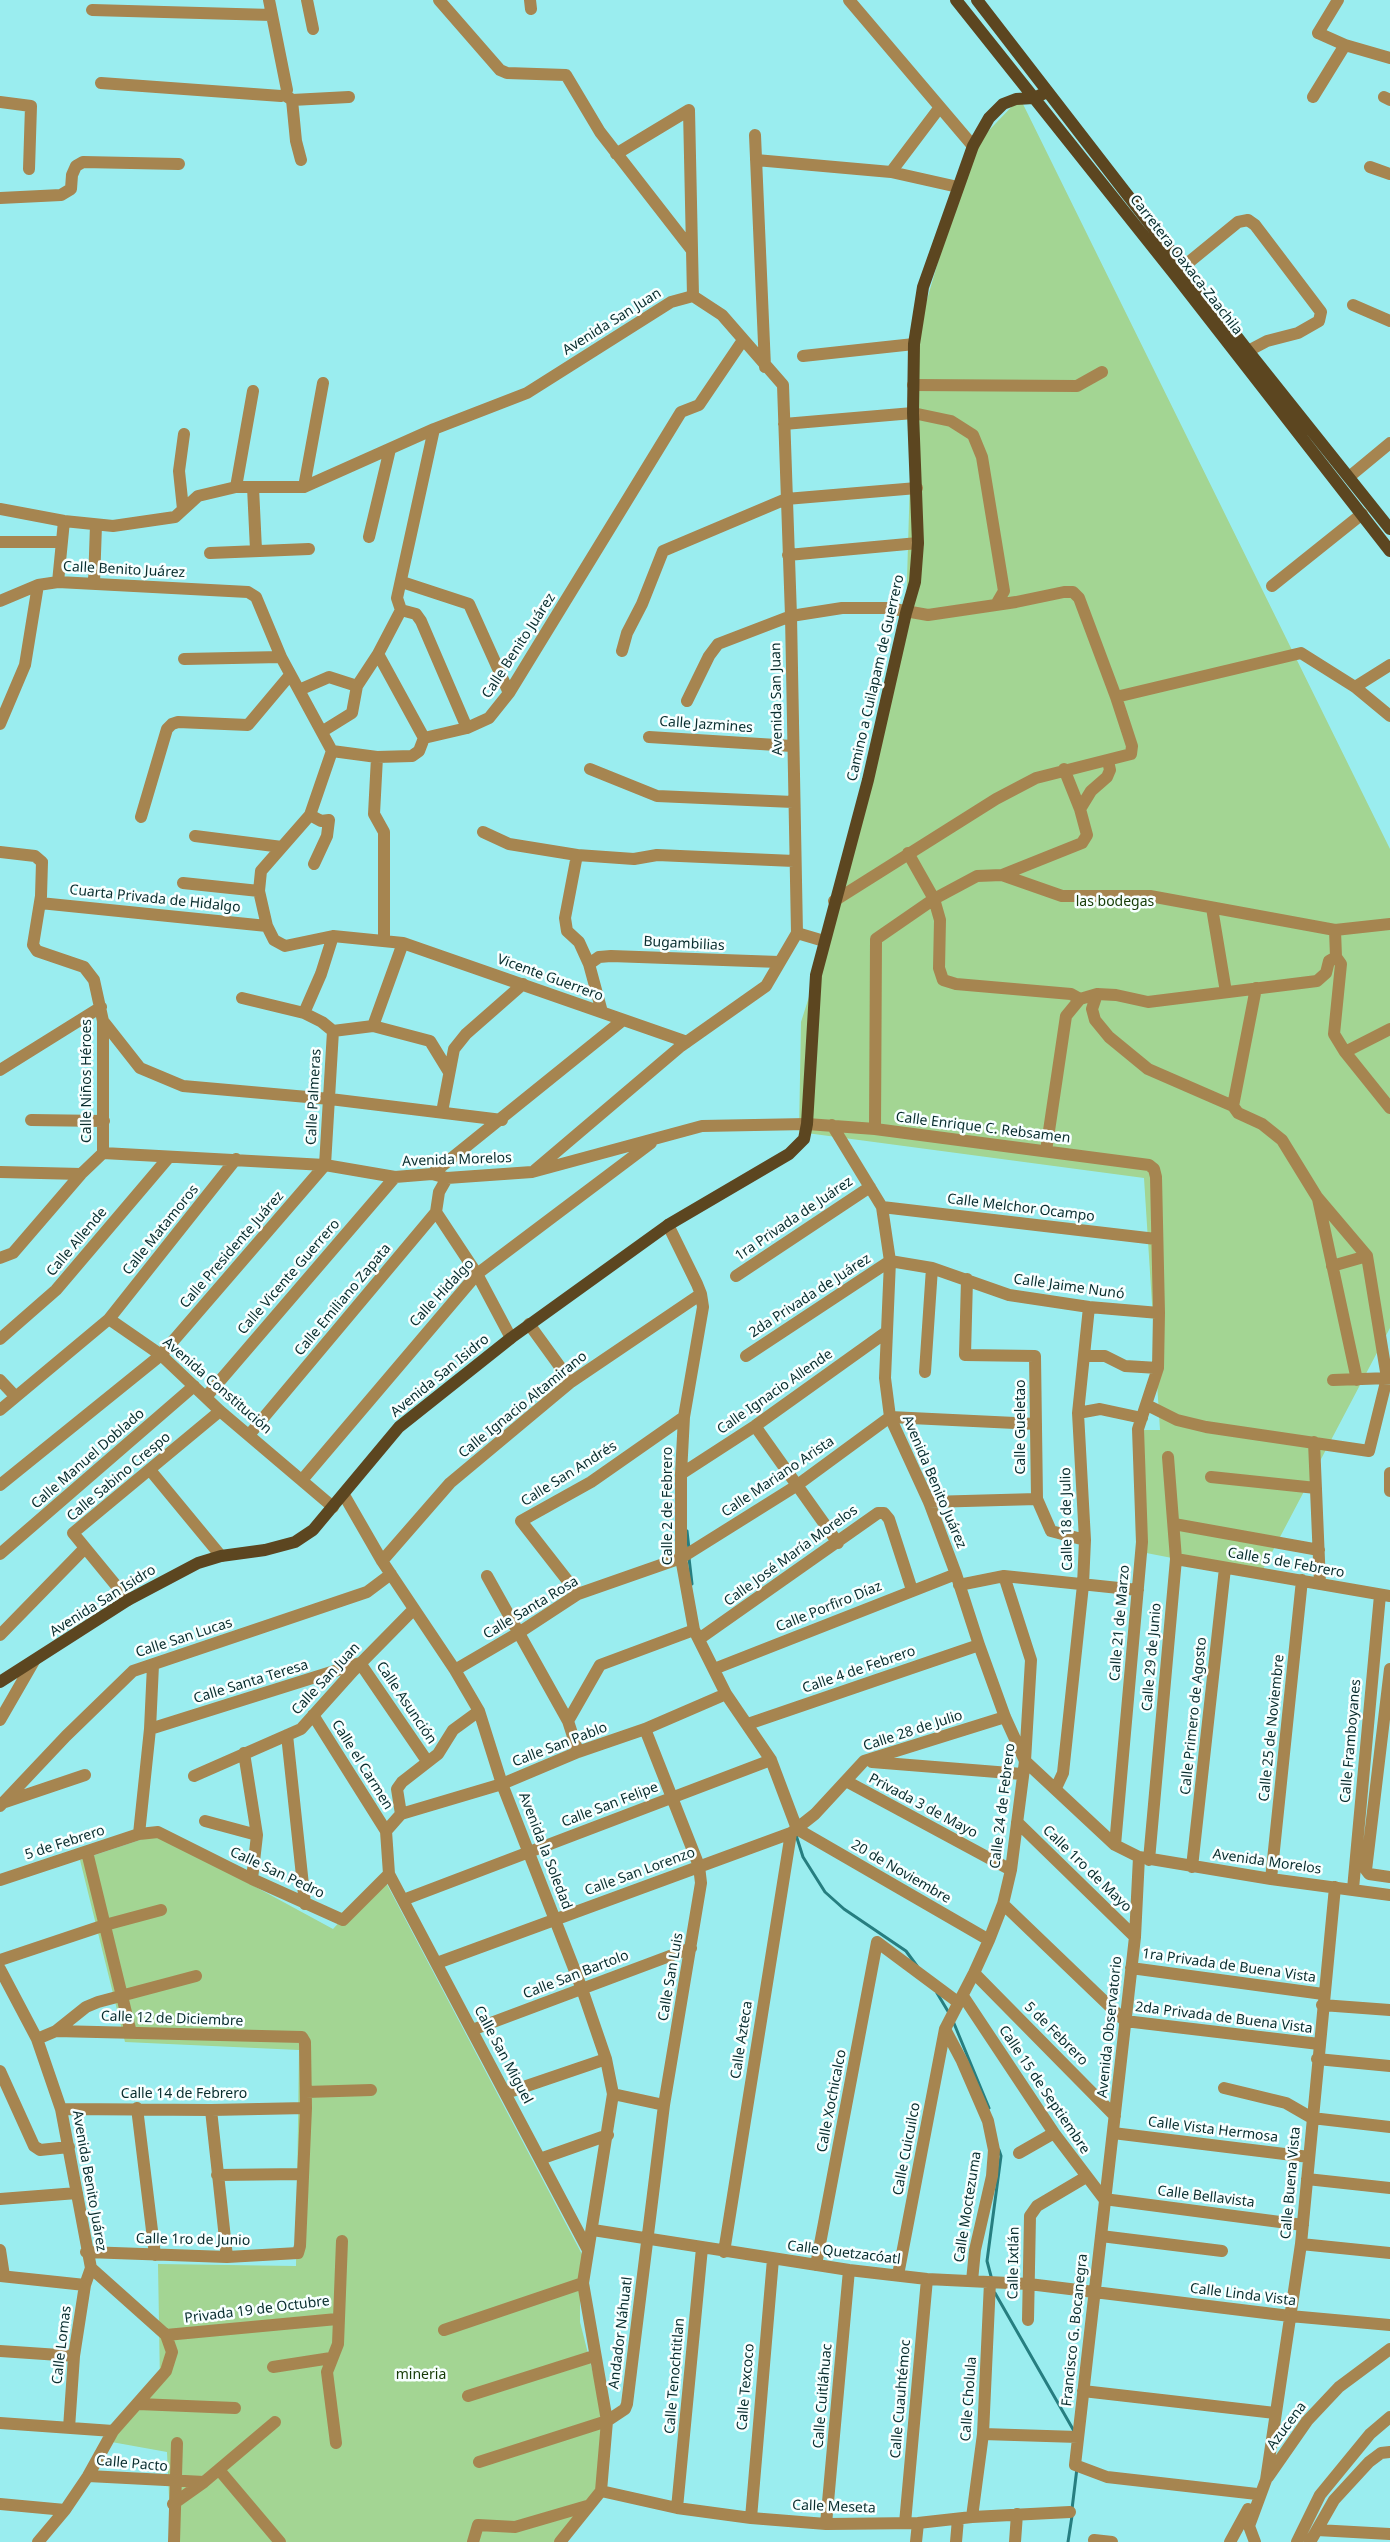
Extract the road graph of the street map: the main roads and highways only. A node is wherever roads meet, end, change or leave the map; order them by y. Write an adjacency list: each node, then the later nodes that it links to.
1 (956, 0): 4 (main road, Carretera Oaxaca-Zaachila)
2 (977, 0): 3 (main road, Carretera Oaxaca-Zaachila)
3 (1048, 92): 4 (main road, Camino a Cuilapam de Guerrero); 5 (main road, Carretera Oaxaca-Zaachila)
4 (1034, 98): 6 (main road, Carretera Oaxaca-Zaachila); 7 (main road, Camino a Cuilapam de Guerrero)
5 (1390, 528)
6 (1390, 551)
7 (807, 1124): 8 (main road, Avenida San Isidro)
8 (0, 1682)

